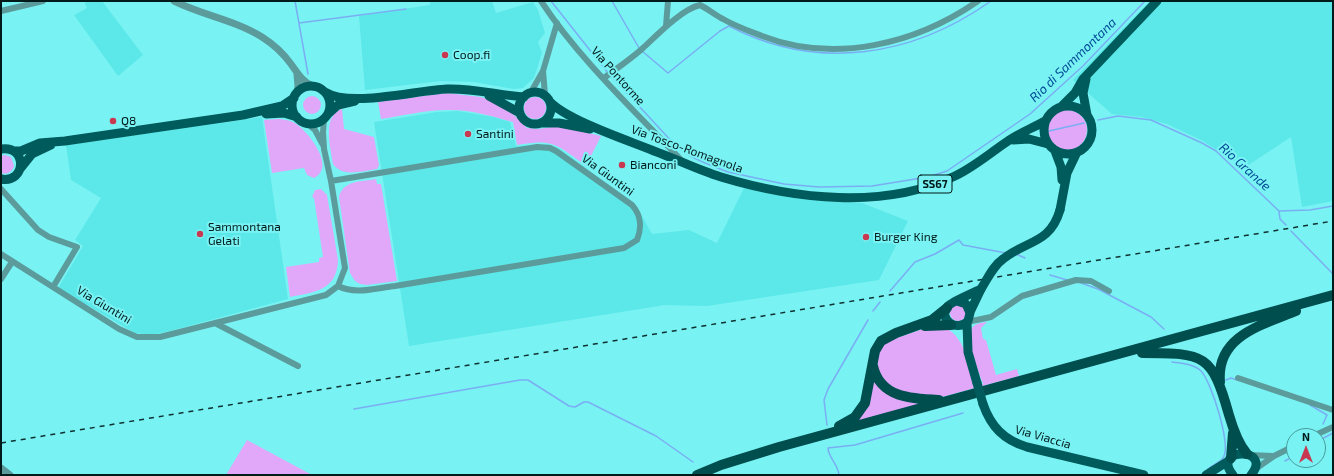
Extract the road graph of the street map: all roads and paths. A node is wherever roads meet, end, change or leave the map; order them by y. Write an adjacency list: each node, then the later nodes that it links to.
1 (44, 1): 8 (street)
2 (174, 1): 12 (street)
3 (541, 1): 9 (street, Via Pontorme)
4 (668, 1): 10 (street)
5 (978, 1): 7 (street)
6 (1157, 1): 13 (main road, SS67)
7 (694, 4): 10 (street)
8 (1, 11)
9 (557, 23): 11 (street); 14 (street, Via Pontorme)
10 (666, 26): 14 (street)
11 (543, 71): 18 (street); 21 (street)
12 (297, 74): 15 (street); 19 (street)
13 (1087, 74): 22 (main road, SS67); 25 (main road)
14 (608, 76): 40 (street, Via Pontorme)
15 (314, 87): 16 (main road); 19 (main road)
16 (325, 92): 20 (main road); 27 (main road)
17 (484, 93): 18 (main road); 20 (main road); 23 (main road)
18 (527, 95): 21 (main road); 23 (main road)
19 (295, 96): 24 (main road); 26 (main road)
20 (366, 98): 27 (main road)
21 (548, 99): 29 (main road); 31 (main road)
22 (1062, 106): 25 (main road); 28 (main road, SS67)
23 (520, 113): 29 (main road)
24 (243, 115): 26 (main road); 32 (main road)
25 (1087, 115): 39 (main road)
26 (297, 117): 30 (main road)
27 (326, 117): 30 (main road); 35 (street)
28 (1045, 121): 33 (main road, Via Tosco-Romagnola / SS67); 34 (main road)
29 (541, 123): 31 (main road)
30 (308, 124): 35 (street)
31 (608, 132): 40 (main road, Via Tosco-Romagnola)
32 (65, 141): 37 (main road); 41 (main road)
33 (1008, 141): 34 (main road, Via Tosco-Romagnola / SS67); 40 (main road, Via Tosco-Romagnola / SS67)
34 (1048, 144): 38 (main road)
35 (324, 148): 43 (street)
36 (1, 149): 37 (main road)
37 (14, 151): 41 (main road)
38 (1055, 151): 39 (main road); 45 (main road)
39 (1077, 152): 45 (main road)
40 (683, 162)
41 (20, 169): 42 (main road)
42 (1, 179)
43 (331, 181): 49 (street); 49 (street, Via Giuntini)
44 (1, 189): 50 (street)
45 (1062, 190): 51 (main road, bridge)
46 (1, 254): 47 (street, Via Giuntini)
47 (12, 262): 48 (street); 50 (street, Via Giuntini)
48 (1, 279)
49 (338, 286): 60 (street, Via Giuntini)
50 (53, 287): 60 (street, Via Giuntini)
51 (981, 289): 55 (main road); 58 (main road)
52 (1109, 291): 59 (street)
53 (1333, 295): 70 (highway)
54 (1333, 300): 57 (highway)
55 (957, 301): 56 (main road); 58 (main road)
56 (947, 308): 62 (main road); 63 (highway)
57 (1296, 311): 65 (highway); 69 (highway)
58 (970, 312): 59 (street); 61 (main road)
59 (984, 319): 61 (street)
60 (215, 323): 67 (street)
61 (967, 323): 62 (main road); 64 (main road)
62 (952, 325): 63 (highway); 64 (main road)
63 (912, 328): 66 (highway)
64 (968, 352): 83 (main road, Via Viaccia, bridge)
65 (1142, 353): 69 (highway); 82 (highway)
66 (873, 364): 70 (highway); 73 (highway)
67 (298, 366)
68 (1238, 378): 71 (street)
69 (1221, 386): 72 (highway)
70 (948, 401): 73 (highway)
71 (1333, 410)
72 (1234, 431): 75 (highway); 77 (highway)
73 (814, 437): 81 (highway)
74 (1286, 450): 76 (street)
75 (1248, 454): 76 (street); 77 (main road); 79 (main road)
76 (1274, 456): 79 (street)
77 (1231, 459): 84 (main road); 86 (main road)
78 (1, 468): 80 (street)
79 (1253, 473)
80 (10, 475)
81 (697, 475)
82 (713, 475)
83 (1144, 475)
84 (1207, 475): 85 (main road)
85 (1228, 475)
86 (1233, 475)

